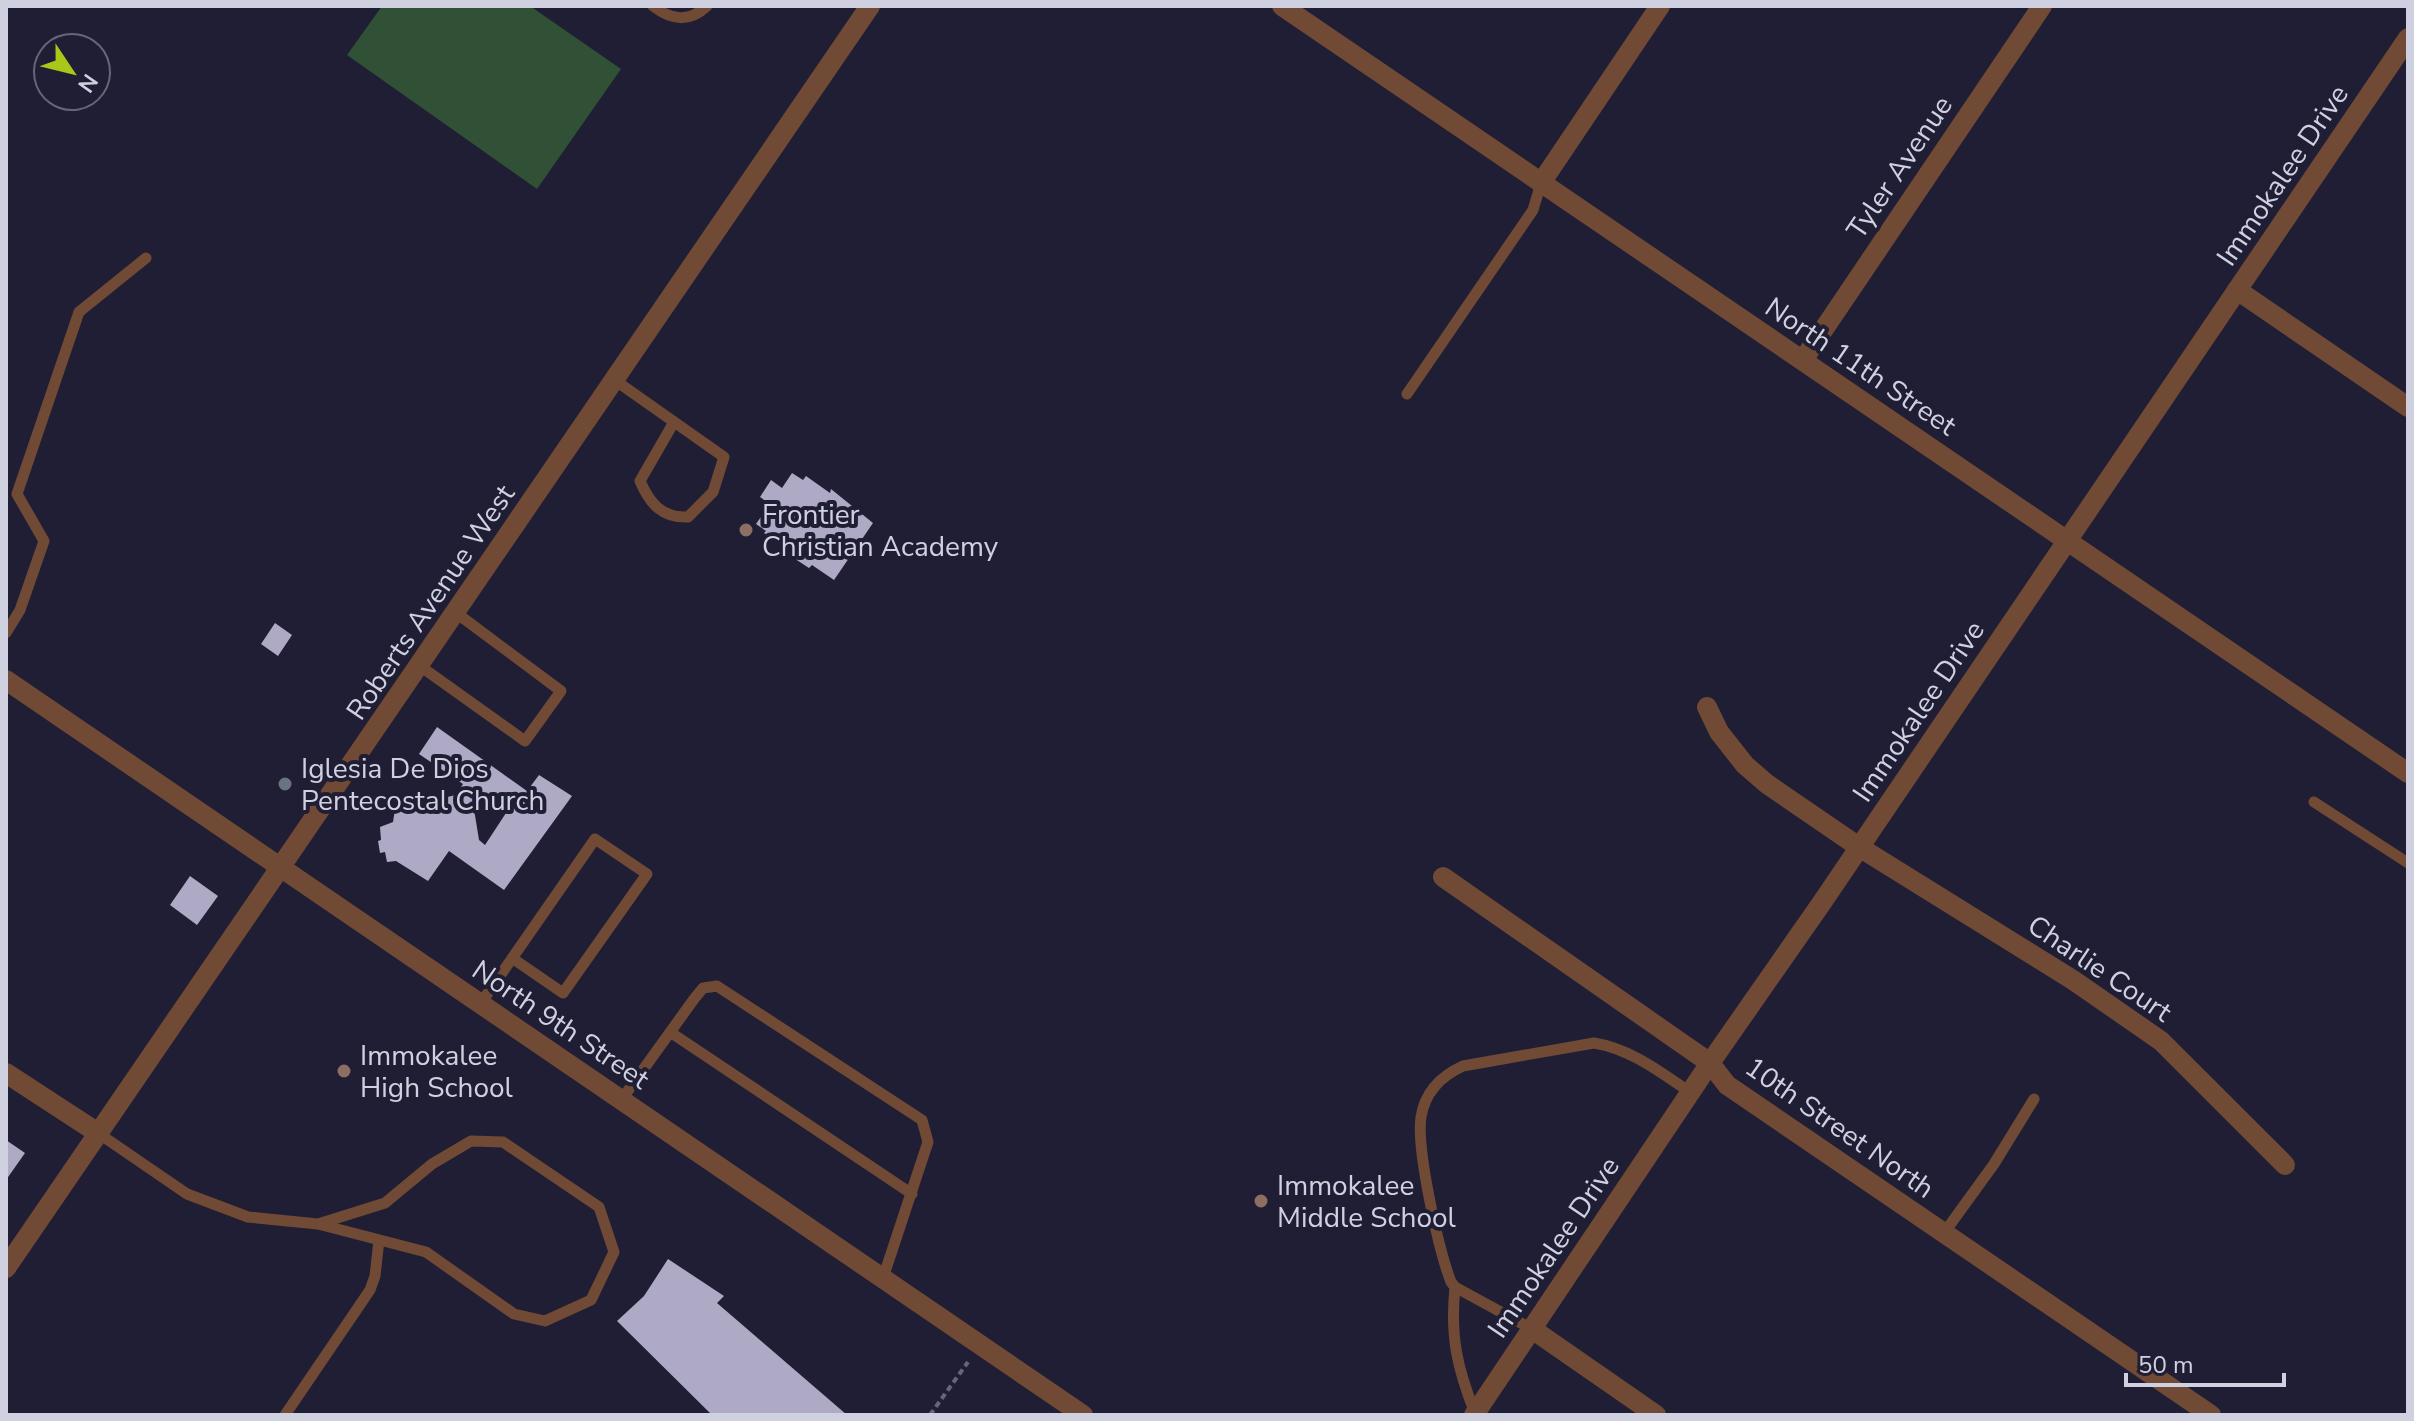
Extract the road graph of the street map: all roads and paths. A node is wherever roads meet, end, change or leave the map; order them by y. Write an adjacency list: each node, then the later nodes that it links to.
1 (653, 6): 2 (lane)
2 (707, 6)
3 (870, 6): 12 (street, Roberts Avenue West)
4 (1282, 6): 8 (street, North 11th Street)
5 (1660, 6): 8 (street)
6 (2042, 6): 11 (street, Tyler Avenue)
7 (2408, 38): 10 (street, Immokalee Drive)
8 (1541, 183): 11 (street, North 11th Street); 13 (lane)
9 (146, 258): 18 (lane)
10 (2237, 290): 14 (street); 16 (street, Immokalee Drive)
11 (1803, 360): 16 (street, North 11th Street)
12 (616, 381): 15 (lane); 17 (street, Roberts Avenue West)
13 (1407, 394)
14 (2408, 407)
15 (674, 422): 15 (lane)
16 (2067, 541): 22 (street, North 11th Street); 24 (street, Immokalee Drive)
17 (455, 612): 19 (street, Roberts Avenue West); 19 (lane)
18 (6, 633)
19 (420, 666): 26 (street, Roberts Avenue West)
20 (6, 680): 26 (street, North 9th Street)
21 (1707, 707): 24 (street, Charlie Court)
22 (2408, 773)
23 (2314, 802): 25 (lane)
24 (1859, 847): 31 (street, Immokalee Drive); 37 (street, Charlie Court)
25 (2408, 863)
26 (280, 868): 29 (street, North 9th Street); 36 (street, Roberts Avenue West)
27 (1443, 877): 31 (street, 10th Street North)
28 (512, 958): 28 (lane); 29 (lane)
29 (481, 1003): 34 (street, North 9th Street)
30 (670, 1032): 34 (lane); 38 (lane); 38 (lane)
31 (1710, 1063): 33 (street, Immokalee Drive); 40 (street, 10th Street North)
32 (6, 1073): 36 (street)
33 (1690, 1092): 44 (lane); 45 (street, Immokalee Drive)
34 (622, 1099): 43 (street, North 9th Street)
35 (2034, 1099): 40 (lane)
36 (98, 1133): 39 (lane); 42 (street, Roberts Avenue West)
37 (2285, 1165)
38 (912, 1194): 43 (lane)
39 (318, 1224): 41 (lane); 41 (lane)
40 (1944, 1233): 52 (street, 10th Street North)
41 (379, 1240): 50 (lane)
42 (6, 1268)
43 (883, 1278): 47 (street, North 9th Street)
44 (1455, 1287): 45 (lane); 49 (lane)
45 (1532, 1329): 49 (street, Immokalee Drive); 51 (street)
46 (974, 1353): 48 (path)
47 (1071, 1411)
48 (932, 1414)
49 (1474, 1414)
50 (285, 1415)
51 (1656, 1415)
52 (2211, 1415)

